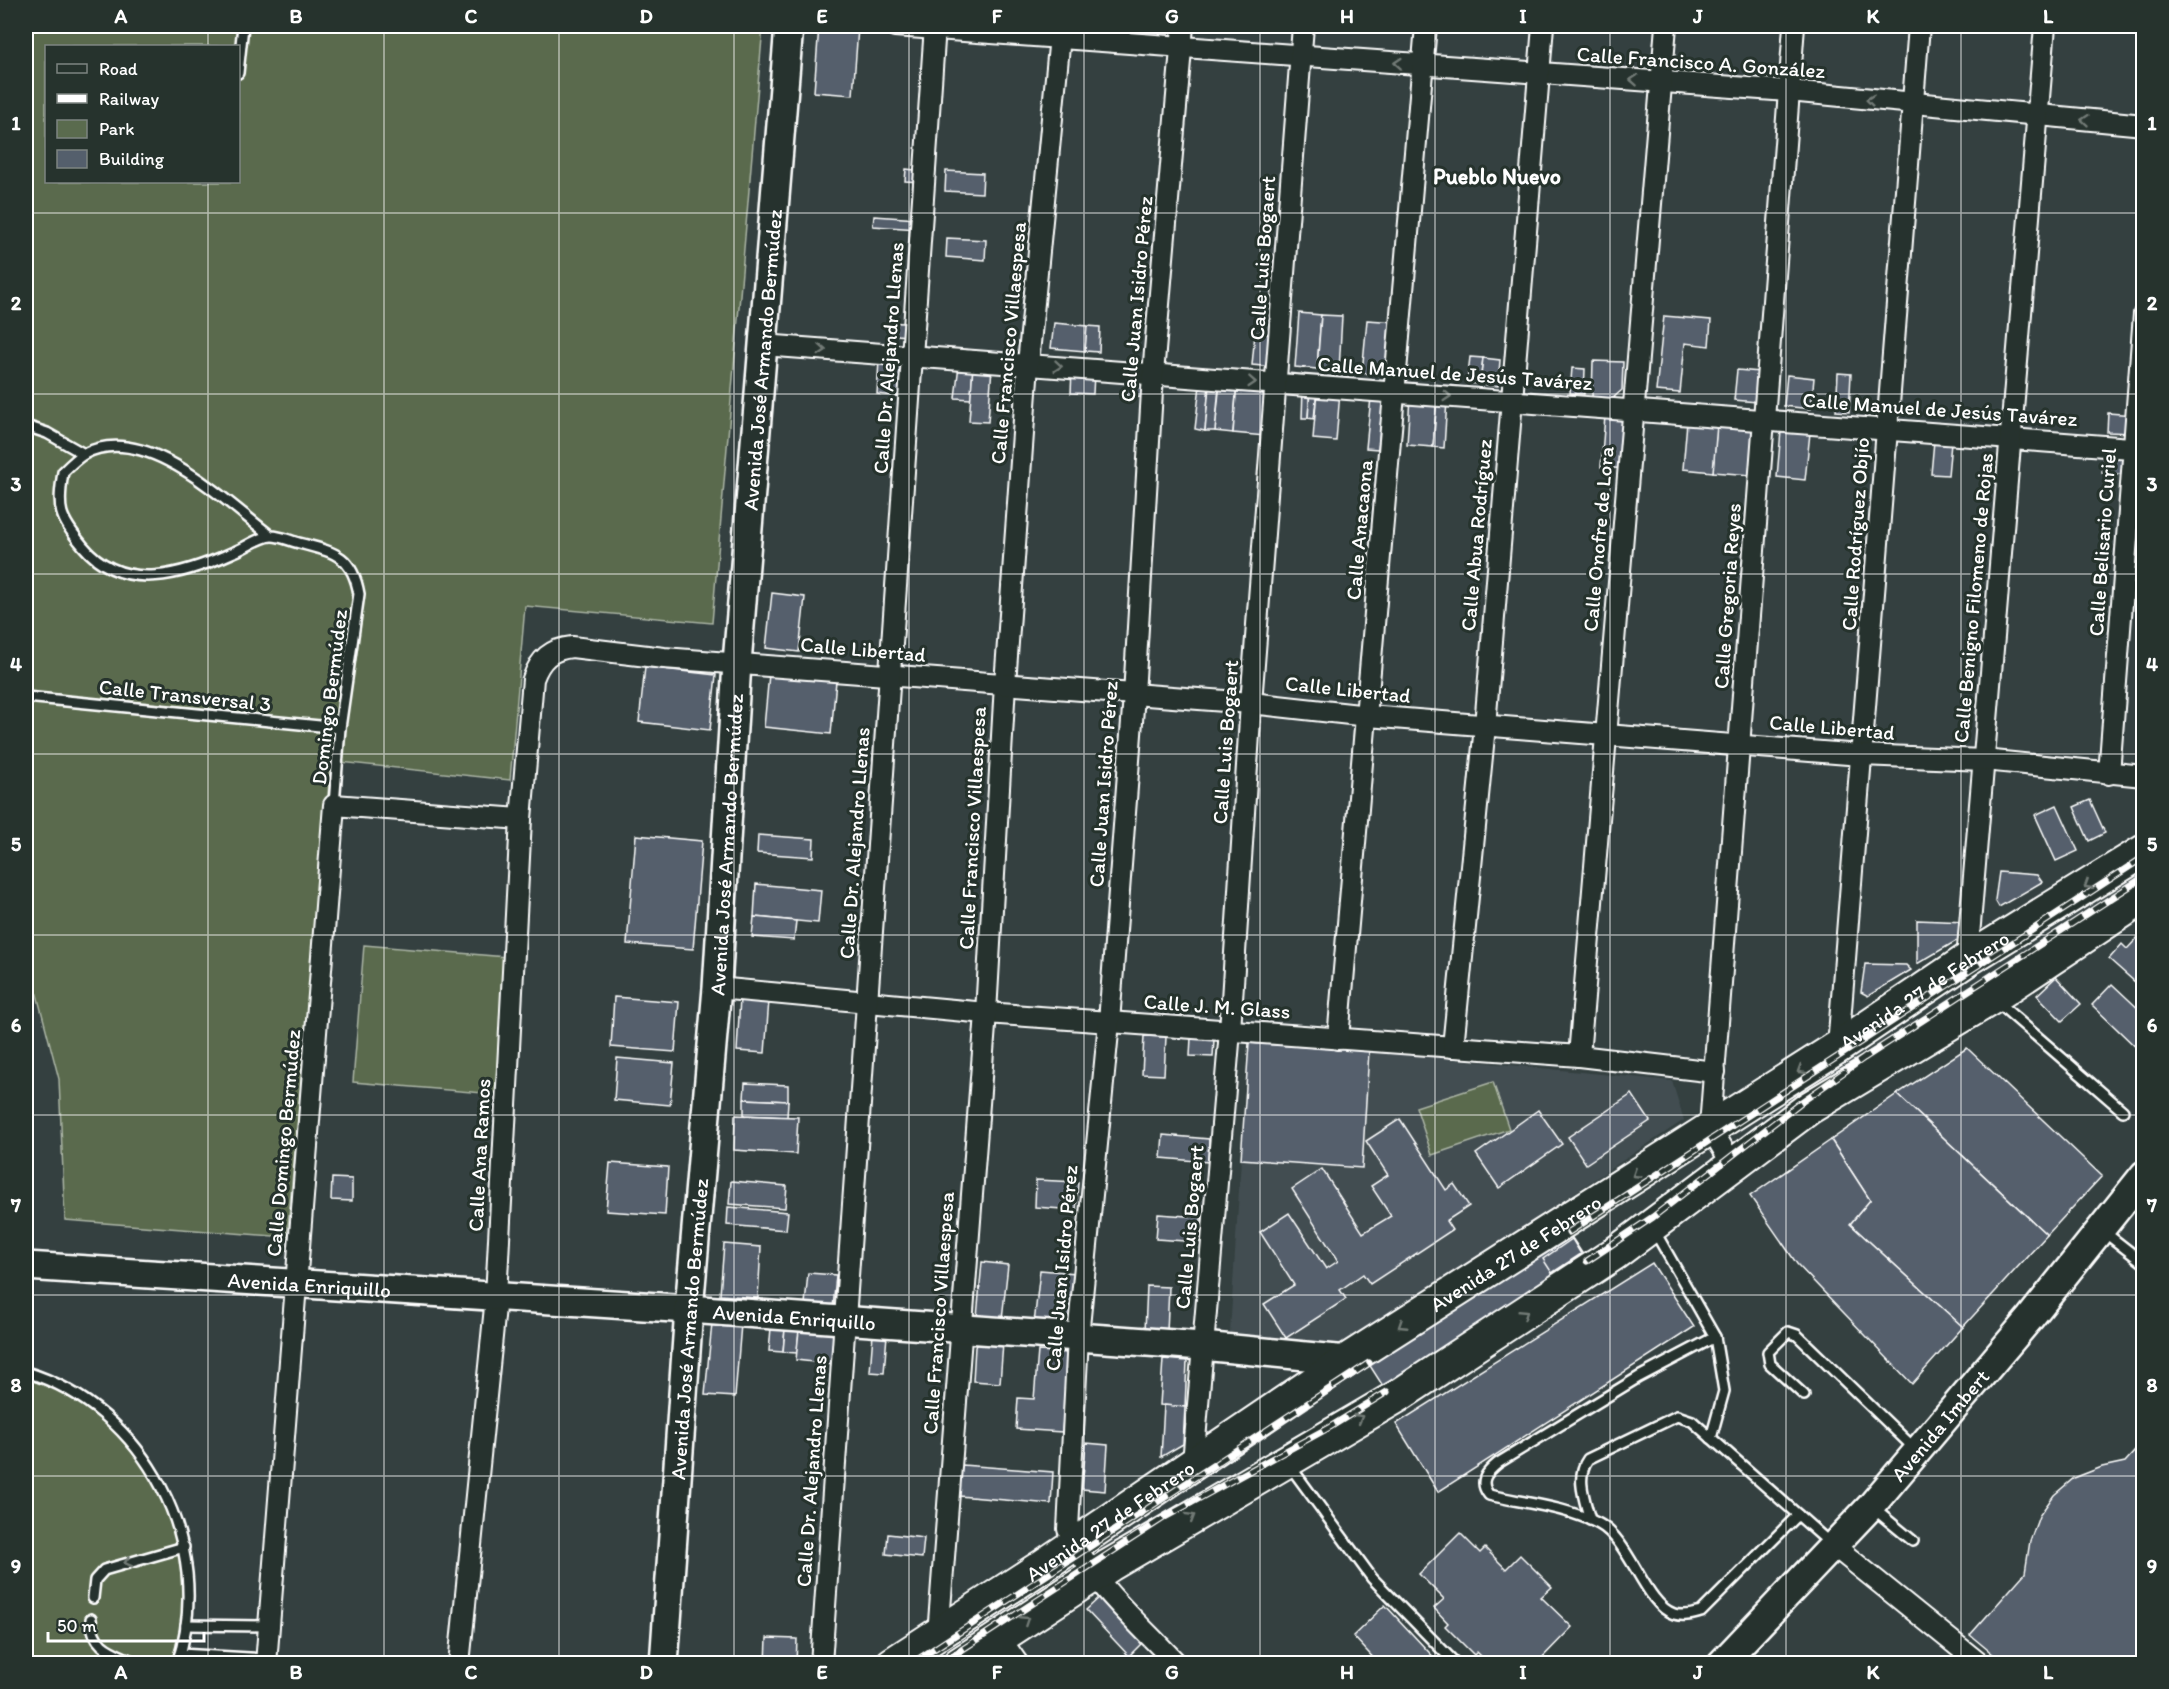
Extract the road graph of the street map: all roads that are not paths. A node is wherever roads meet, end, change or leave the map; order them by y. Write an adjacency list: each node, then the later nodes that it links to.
1 (243, 26): 15 (lane)
2 (789, 26): 25 (street, Avenida José Armando Bermúdez)
3 (895, 26): 12 (street, Calle Francisco A. González)
4 (1183, 26): 14 (street, Calle Juan Isidro Pérez)
5 (1303, 26): 16 (street, Calle Luis Bogaert)
6 (1426, 26): 17 (street, Calle Anacaona)
7 (1543, 26): 18 (street, Calle Abua Rodríguez)
8 (1666, 26): 19 (street, Calle Onofre de Lora)
9 (1794, 26): 20 (street, Calle Gregoria Reyes)
10 (1919, 26): 21 (street, Calle Rodríguez Objío)
11 (2045, 26): 22 (street, Calle Benigno Filomeno de Rojas)
12 (935, 27): 13 (street, Calle Francisco A. González); 26 (street, Calle Dr. Alejandro Llenas)
13 (1061, 32): 14 (street, Calle Francisco A. González); 27 (street, Calle Francisco Villaespesa)
14 (1181, 47): 16 (street, Calle Francisco A. González); 28 (street, Calle Juan Isidro Pérez)
15 (240, 54)
16 (1300, 56): 17 (street, Calle Francisco A. González, one-way to 16); 29 (street, Calle Luis Bogaert)
17 (1423, 65): 18 (street, Calle Francisco A. González); 30 (street, Calle Anacaona)
18 (1539, 73): 19 (street, Calle Francisco A. González, one-way to 18); 31 (street, Calle Abua Rodríguez)
19 (1661, 82): 20 (street, Calle Francisco A. González); 32 (street, Calle Onofre de Lora)
20 (1789, 92): 21 (street, Calle Francisco A. González, one-way to 20); 33 (street, Calle Gregoria Reyes)
21 (1913, 104): 22 (street, Calle Francisco A. González); 35 (street, Calle Rodríguez Objío)
22 (2038, 115): 23 (street, Calle Francisco A. González, one-way to 22); 36 (street, Calle Benigno Filomeno de Rojas)
23 (2144, 125)
24 (2144, 314): 37 (street, Calle Belisario Curiel)
25 (763, 345): 26 (street, Calle Manuel de Jesús Tavárez, one-way to 26); 41 (street, Avenida José Armando Bermúdez)
26 (912, 356): 27 (street, Calle Manuel de Jesús Tavárez); 42 (street, Calle Dr. Alejandro Llenas)
27 (1028, 364): 28 (street, Calle Manuel de Jesús Tavárez, one-way to 28); 43 (street, Calle Francisco Villaespesa)
28 (1153, 375): 29 (street, Calle Manuel de Jesús Tavárez, one-way to 29); 44 (street, Calle Juan Isidro Pérez)
29 (1277, 384): 30 (street, Calle Manuel de Jesús Tavárez); 46 (street, Calle Luis Bogaert)
30 (1394, 392): 31 (street, Calle Manuel de Jesús Tavárez, one-way to 31); 47 (street, Calle Anacaona)
31 (1510, 401): 32 (street, Calle Manuel de Jesús Tavárez); 48 (street, Calle Abua Rodríguez)
32 (1633, 411): 33 (street, Calle Manuel de Jesús Tavárez); 50 (street, Calle Onofre de Lora)
33 (1764, 420): 35 (street, Calle Manuel de Jesús Tavárez); 51 (street, Calle Gregoria Reyes)
34 (26, 426): 38 (lane)
35 (1887, 430): 36 (street, Calle Manuel de Jesús Tavárez); 52 (street, Calle Rodríguez Objío)
36 (2011, 439): 37 (street, Calle Manuel de Jesús Tavárez); 53 (street, Calle Benigno Filomeno de Rojas)
37 (2138, 448): 54 (street, Calle Belisario Curiel)
38 (84, 454): 39 (lane); 39 (lane)
39 (271, 536): 49 (lane, Domingo Bermúdez)
40 (550, 654): 41 (street, Calle Libertad); 57 (street, Calle Ana Ramos)
41 (737, 663): 42 (street, Calle Libertad); 61 (street, Avenida José Armando Bermúdez)
42 (890, 676): 43 (street, Calle Libertad); 63 (street, Calle Dr. Alejandro Llenas)
43 (1005, 684): 44 (street, Calle Libertad); 64 (street, Calle Francisco Villaespesa)
44 (1134, 695): 46 (street, Calle Libertad); 65 (street, Calle Juan Isidro Pérez)
45 (26, 697): 49 (lane, Calle Transversal 3)
46 (1251, 703): 47 (street, Calle Libertad); 66 (street, Calle Luis Bogaert)
47 (1368, 716): 48 (street, Calle Libertad); 67 (street, Calle Anacaona)
48 (1485, 726): 50 (street, Calle Libertad); 68 (street, Calle Abua Rodríguez)
49 (340, 728): 56 (lane, Domingo Bermúdez)
50 (1606, 735): 51 (street, Calle Libertad); 70 (street, Calle Onofre de Lora)
51 (1740, 743): 52 (street, Calle Libertad); 71 (street, Calle Gregoria Reyes)
52 (1861, 755): 53 (street, Calle Libertad); 69 (street, Calle Rodríguez Objío)
53 (1984, 760): 54 (street, Calle Libertad); 60 (street, Calle Benigno Filomeno de Rojas)
54 (2109, 774): 55 (street, Calle Libertad)
55 (2144, 776)
56 (334, 806): 57 (street); 80 (street, Calle Domingo Bermúdez)
57 (521, 819): 81 (street, Calle Ana Ramos)
58 (2142, 851): 60 (main road, Avenida 27 de Febrero, one-way to 60)
59 (2144, 897): 62 (main road, Avenida 27 de Febrero)
60 (1967, 960): 69 (main road, Avenida 27 de Febrero)
61 (717, 988): 63 (street, Calle J. M. Glass); 82 (street, Avenida José Armando Bermúdez)
62 (1992, 998): 72 (lane); 74 (main road, Avenida 27 de Febrero)
63 (867, 1001): 64 (street, Calle J. M. Glass); 83 (street, Calle Dr. Alejandro Llenas)
64 (986, 1013): 65 (street, Calle J. M. Glass); 84 (street, Calle Francisco Villaespesa)
65 (1109, 1022): 66 (street, Calle J. M. Glass); 85 (street, Calle Juan Isidro Pérez)
66 (1230, 1031): 67 (street, Calle J. M. Glass); 87 (street, Calle Luis Bogaert)
67 (1338, 1039): 68 (street, Calle J. M. Glass)
68 (1453, 1047): 70 (street, Calle J. M. Glass)
69 (1838, 1047): 73 (main road, Avenida 27 de Febrero, one-way to 73)
70 (1579, 1056): 71 (street, Calle J. M. Glass)
71 (1715, 1072): 73 (street, Calle Gregoria Reyes)
72 (2123, 1111)
73 (1710, 1126): 74 (street); 88 (main road, Avenida 27 de Febrero, one-way to 88)
74 (1732, 1164): 76 (main road, Avenida 27 de Febrero)
75 (2144, 1175): 77 (street, Avenida Imbert)
76 (1652, 1226): 86 (lane); 93 (main road, Avenida 27 de Febrero, one-way to 76)
77 (2101, 1230): 78 (lane); 92 (street, Avenida Imbert)
78 (2144, 1263)
79 (26, 1266): 80 (street, Avenida Enriquillo)
80 (295, 1285): 81 (street, Avenida Enriquillo); 106 (street, Calle Domingo Bermúdez)
81 (496, 1297): 82 (street, Avenida Enriquillo); 112 (street, Calle Ana Ramos)
82 (689, 1309): 83 (street, Avenida Enriquillo); 113 (street, Avenida José Armando Bermúdez)
83 (845, 1321): 84 (street, Avenida Enriquillo); 114 (street, Calle Dr. Alejandro Llenas)
84 (961, 1329): 85 (street, Avenida Enriquillo); 107 (street, Calle Francisco Villaespesa)
85 (1077, 1337): 87 (street, Avenida Enriquillo); 99 (street, Calle Juan Isidro Pérez)
86 (1715, 1337): 91 (lane); 97 (lane)
87 (1202, 1346): 88 (street, Avenida Enriquillo); 94 (street, Calle Luis Bogaert)
88 (1347, 1360): 94 (main road, Avenida 27 de Febrero)
89 (26, 1372): 101 (lane)
90 (1804, 1395): 92 (lane)
91 (1711, 1438): 96 (lane); 97 (lane)
92 (1917, 1452): 95 (street, Avenida Imbert)
93 (1287, 1461): 102 (main road, Avenida 27 de Febrero, one-way to 93); 119 (lane)
94 (1192, 1463): 99 (main road, Avenida 27 de Febrero)
95 (1871, 1506): 98 (lane); 100 (street, Avenida Imbert)
96 (1798, 1515): 97 (lane); 100 (lane)
97 (1590, 1520)
98 (1913, 1541)
99 (1074, 1545): 102 (street); 107 (main road, Avenida 27 de Febrero)
100 (1834, 1546): 120 (street, Avenida Imbert); 121 (street)
101 (184, 1547): 103 (lane, one-way to 103); 105 (lane)
102 (1094, 1575): 108 (main road, Avenida 27 de Febrero, one-way to 102); 118 (street)
103 (93, 1598)
104 (91, 1619): 111 (lane)
105 (186, 1625): 106 (lane); 109 (lane)
106 (270, 1626): 110 (street, Calle Domingo Bermúdez)
107 (938, 1635): 115 (main road, Avenida 27 de Febrero)
108 (999, 1636): 116 (main road, Avenida 27 de Febrero); 117 (street)
109 (179, 1659): 110 (lane)
110 (266, 1661)
111 (139, 1664)
112 (459, 1664)
113 (664, 1664)
114 (821, 1664)
115 (892, 1664)
116 (959, 1664)
117 (1018, 1664)
118 (1177, 1664)
119 (1456, 1664)
120 (1721, 1664)
121 (1980, 1664)

